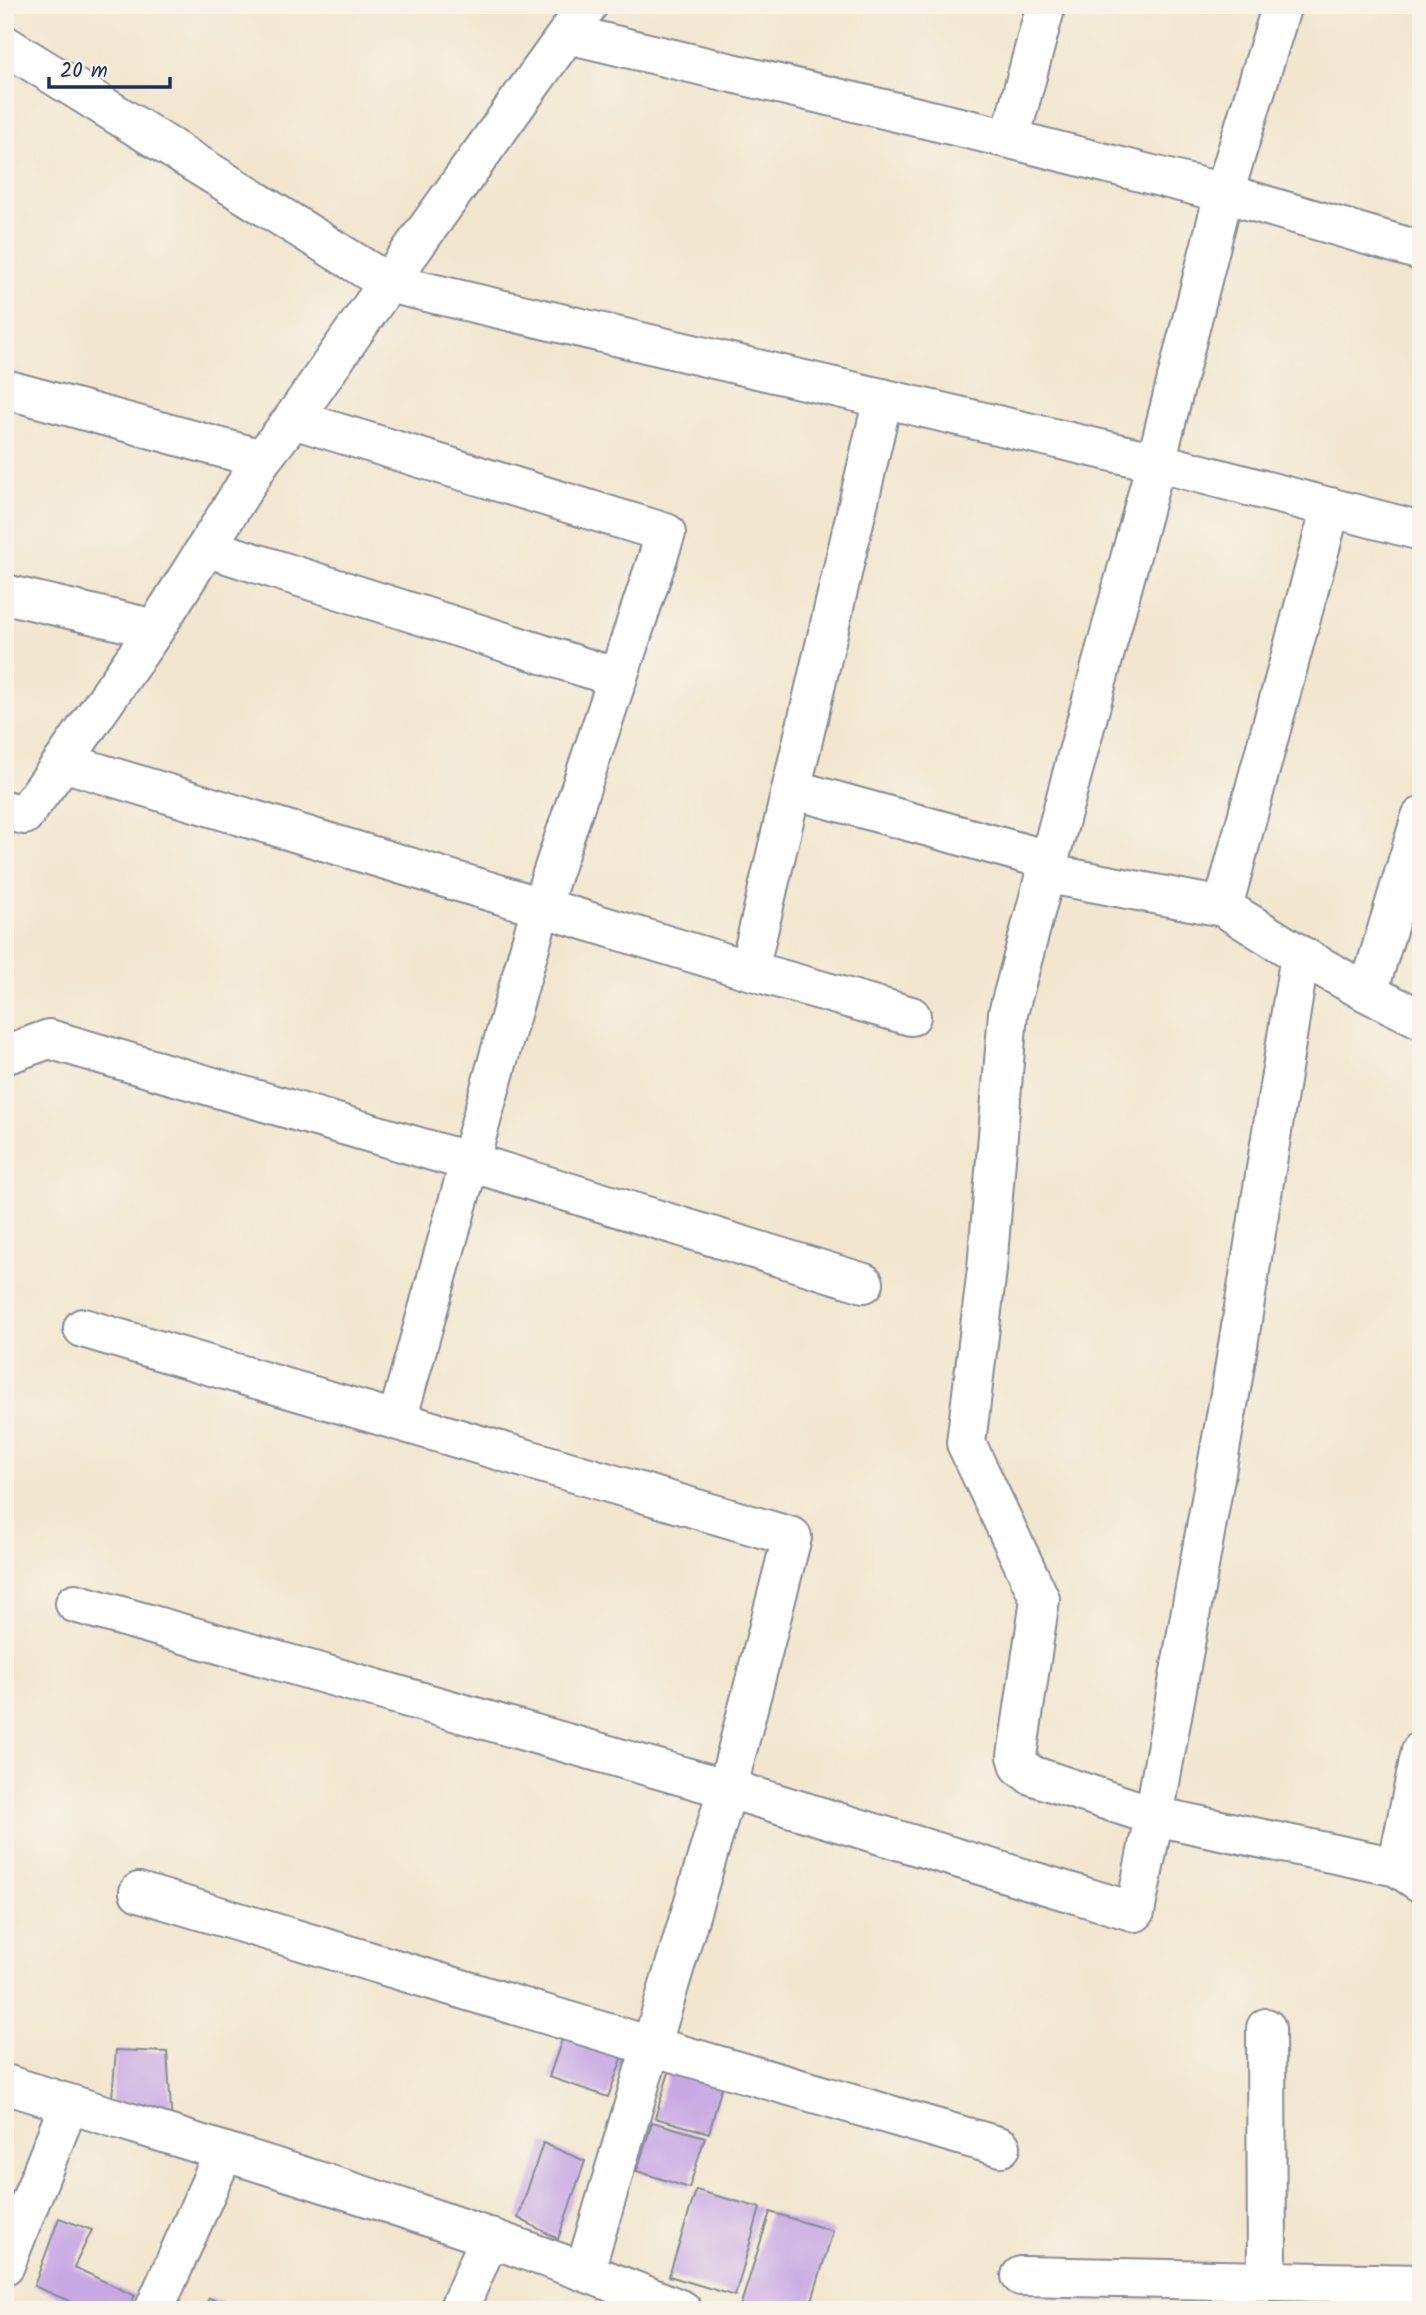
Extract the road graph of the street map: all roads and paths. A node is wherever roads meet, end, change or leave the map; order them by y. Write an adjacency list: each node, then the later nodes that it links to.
1 (1046, 5): 5 (street)
2 (1282, 5): 6 (street)
3 (578, 20): 5 (street); 8 (street)
4 (5, 45): 8 (street)
5 (1010, 139): 6 (street)
6 (1224, 192): 7 (street); 13 (street)
7 (1421, 251)
8 (388, 283): 10 (street); 11 (street)
9 (5, 389): 12 (street)
10 (883, 398): 13 (street); 21 (street)
11 (293, 419): 12 (street); 19 (street)
12 (262, 459): 16 (street)
13 (1156, 461): 14 (street); 24 (street)
14 (1331, 508): 15 (street); 26 (street)
15 (1421, 531)
16 (208, 548): 18 (street); 19 (street)
17 (5, 594): 18 (street)
18 (155, 629): 20 (street)
19 (618, 678): 25 (street)
20 (63, 762): 23 (street); 25 (street)
21 (792, 789): 24 (street); 28 (street)
22 (1421, 817): 29 (street)
23 (11, 822)
24 (1046, 867): 26 (street); 40 (street)
25 (541, 907): 28 (street); 33 (street)
26 (1223, 907): 27 (street)
27 (1300, 955): 29 (street); 40 (street)
28 (749, 970): 30 (street)
29 (1368, 993): 31 (street)
30 (911, 1016)
31 (1421, 1019)
32 (5, 1055): 33 (street)
33 (470, 1162): 34 (street); 36 (street)
34 (864, 1283)
35 (83, 1328): 36 (street)
36 (397, 1420): 39 (street)
37 (75, 1603): 39 (street)
38 (1421, 1751): 41 (street)
39 (727, 1790): 40 (street); 44 (street)
40 (1154, 1816): 41 (street)
41 (1409, 1875)
42 (139, 1892): 44 (street)
43 (1266, 2028): 53 (street)
44 (651, 2046): 47 (street); 51 (street)
45 (5, 2084): 46 (street)
46 (69, 2104): 48 (street); 50 (street)
47 (1001, 2147)
48 (224, 2152): 49 (street); 55 (street)
49 (490, 2236): 51 (street); 56 (street)
50 (5, 2265)
51 (585, 2270): 57 (street)
52 (1021, 2276): 53 (street)
53 (1268, 2281): 54 (street)
54 (1421, 2284)
55 (154, 2310)
56 (457, 2310)
57 (682, 2310)

